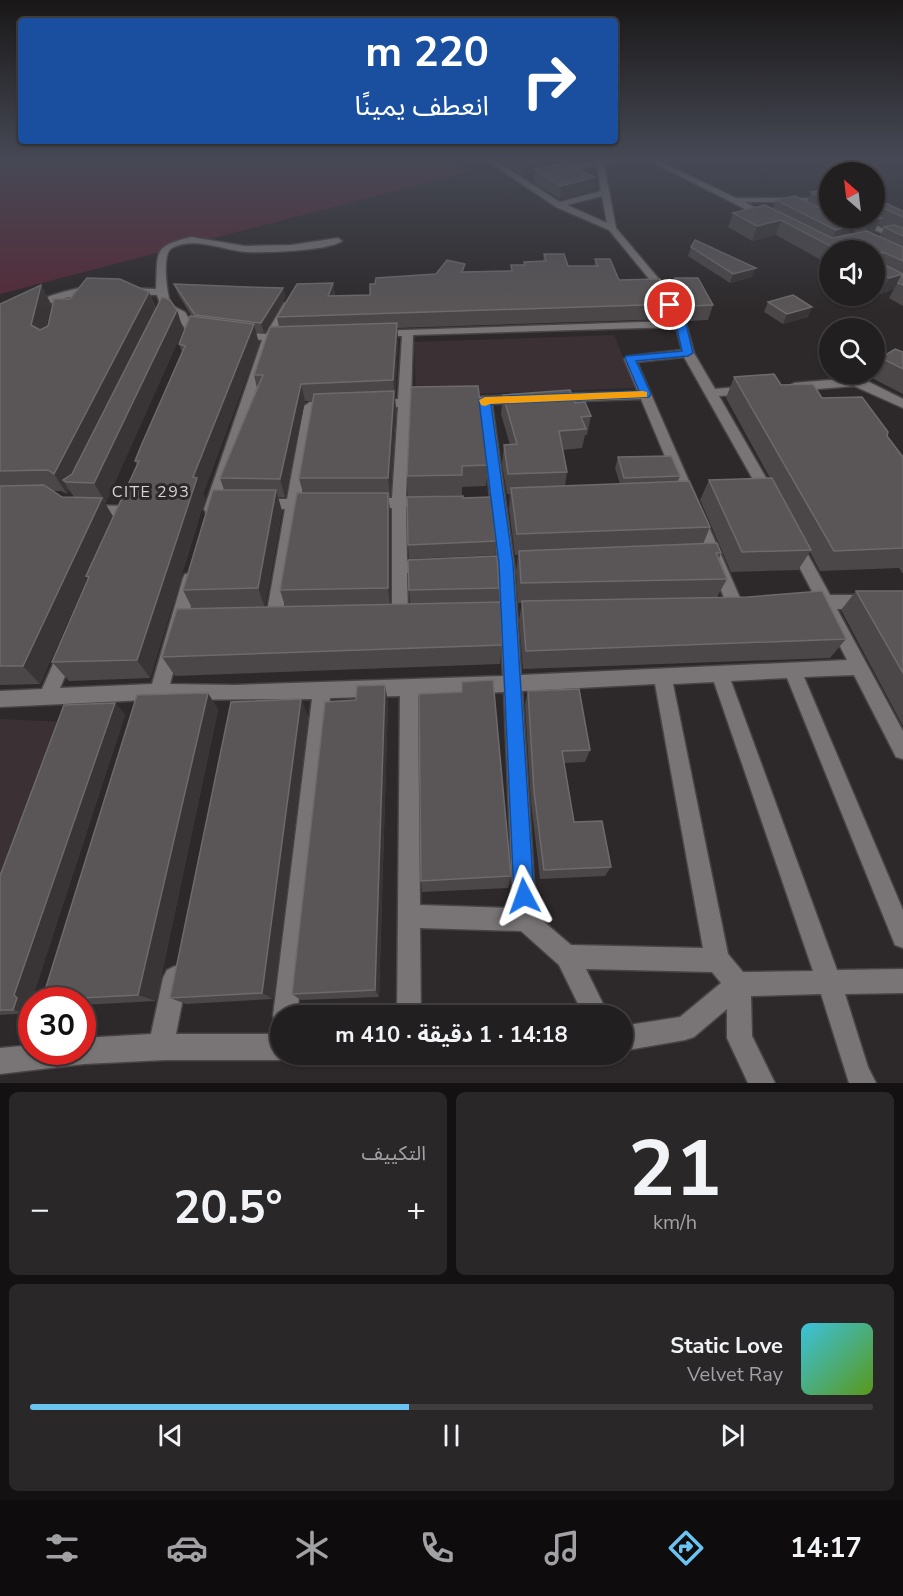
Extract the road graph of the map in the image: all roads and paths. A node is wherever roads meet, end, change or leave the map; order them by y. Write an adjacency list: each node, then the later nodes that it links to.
1 (572, 211): 5 (street)
2 (607, 211): 5 (street)
3 (755, 211): 4 (street)
4 (777, 222)
5 (612, 228): 16 (street)
6 (876, 228): 7 (street)
7 (888, 234): 8 (street); 10 (street)
8 (869, 238)
9 (338, 241): 11 (street)
10 (903, 242)
11 (161, 292): 12 (street); 20 (street)
12 (62, 293): 14 (street); 15 (street)
13 (293, 297): 20 (street)
14 (57, 314)
15 (0, 320)
16 (681, 324): 17 (street); 21 (street)
17 (408, 332): 18 (street); 29 (street)
18 (361, 334)
19 (303, 337): 20 (street)
20 (268, 339): 42 (street)
21 (688, 353): 24 (street); 25 (street)
22 (782, 387): 30 (street)
23 (758, 389): 24 (street)
24 (710, 393): 31 (street)
25 (645, 394): 26 (street); 50 (street)
26 (485, 400): 27 (street); 51 (street)
27 (462, 401)
28 (439, 402): 29 (street)
29 (405, 403): 34 (street); 38 (street)
30 (903, 404)
31 (766, 489): 32 (street); 40 (street)
32 (744, 491)
33 (442, 501): 34 (street)
34 (399, 502): 36 (street); 46 (street)
35 (248, 503): 38 (street)
36 (352, 503)
37 (329, 504): 38 (street)
38 (294, 505): 54 (street)
39 (75, 510): 41 (street)
40 (777, 510)
41 (125, 511)
42 (207, 524)
43 (788, 530): 47 (street)
44 (194, 566): 56 (street)
45 (446, 566): 46 (street)
46 (398, 567): 53 (street)
47 (825, 601): 48 (street); 49 (street); 58 (street)
48 (903, 602)
49 (792, 603)
50 (758, 606)
51 (515, 612): 52 (street); 62 (street)
52 (487, 613)
53 (422, 614)
54 (297, 616)
55 (203, 618): 56 (street)
56 (179, 619): 65 (street)
57 (75, 632): 67 (street)
58 (860, 667): 59 (street); 71 (street)
59 (792, 670): 60 (street); 74 (street)
60 (720, 674): 61 (street); 79 (street)
61 (663, 678): 62 (street); 77 (street)
62 (510, 683): 63 (street); 73 (street)
63 (410, 688): 64 (street); 72 (street)
64 (322, 690): 66 (street); 81 (street)
65 (152, 692): 66 (street); 67 (street); 69 (street)
66 (235, 693): 70 (street)
67 (47, 698): 68 (street)
68 (0, 699)
69 (139, 714)
70 (230, 716)
71 (903, 750)
72 (408, 916): 73 (street); 82 (street)
73 (525, 920): 76 (street)
74 (903, 937)
75 (180, 957): 86 (street)
76 (567, 957): 77 (street); 83 (street)
77 (717, 960): 80 (street)
78 (903, 981): 79 (street)
79 (829, 982): 80 (street); 91 (street)
80 (738, 984): 84 (street); 90 (street)
81 (286, 1005)
82 (409, 1005)
83 (591, 1005)
84 (633, 1037)
85 (270, 1047): 86 (street)
86 (160, 1049): 87 (street)
87 (96, 1050)
88 (18, 1054): 89 (street)
89 (0, 1061)
90 (762, 1083)
91 (863, 1083)

